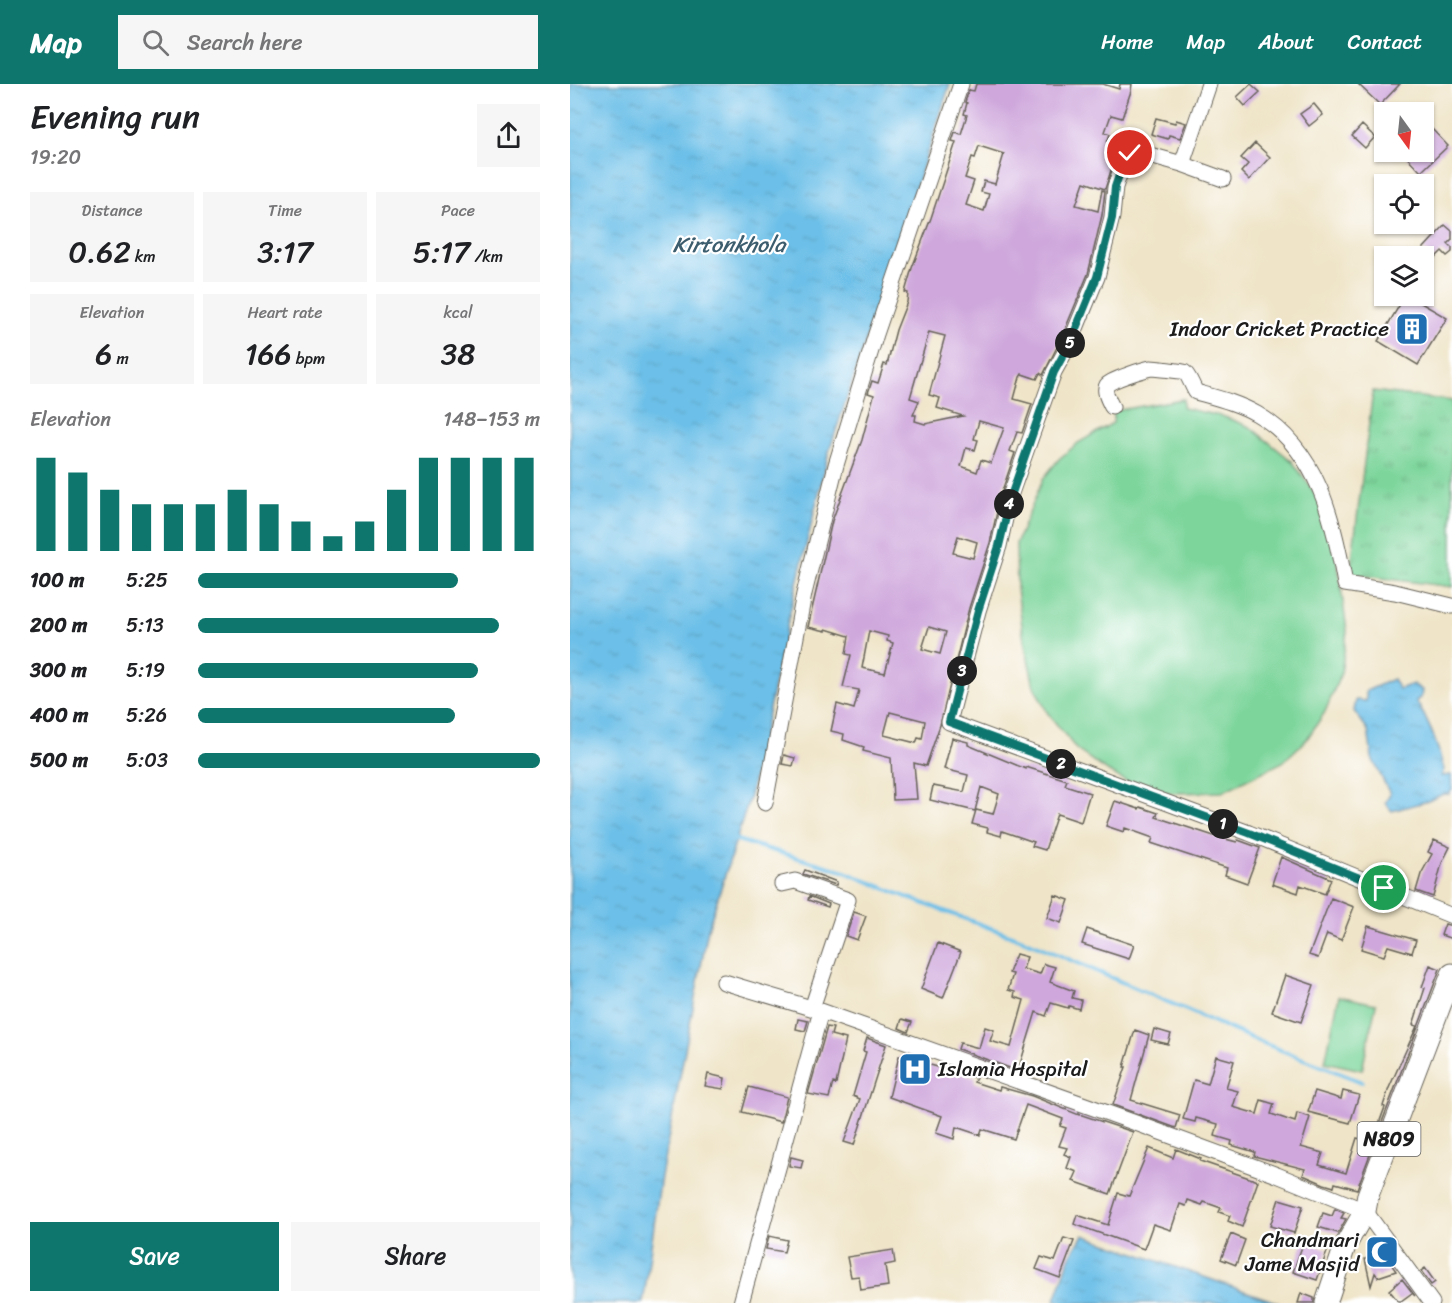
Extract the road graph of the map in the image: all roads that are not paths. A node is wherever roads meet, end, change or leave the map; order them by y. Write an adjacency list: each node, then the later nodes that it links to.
1 (961, 84): 7 (street)
2 (1209, 84): 3 (street)
3 (1182, 164): 4 (street); 9 (street)
4 (1223, 179)
5 (1112, 407): 6 (street)
6 (1452, 606)
7 (765, 803)
8 (782, 884): 13 (street)
9 (1452, 915)
10 (1452, 974): 14 (highway, N809)
11 (724, 981): 13 (street)
12 (1452, 1004): 14 (highway, N809)
13 (816, 1010): 14 (street); 15 (street)
14 (1365, 1211): 16 (highway, N809); 17 (highway, N809); 18 (street)
15 (741, 1303)
16 (1326, 1303)
17 (1340, 1303)
18 (1432, 1303)

